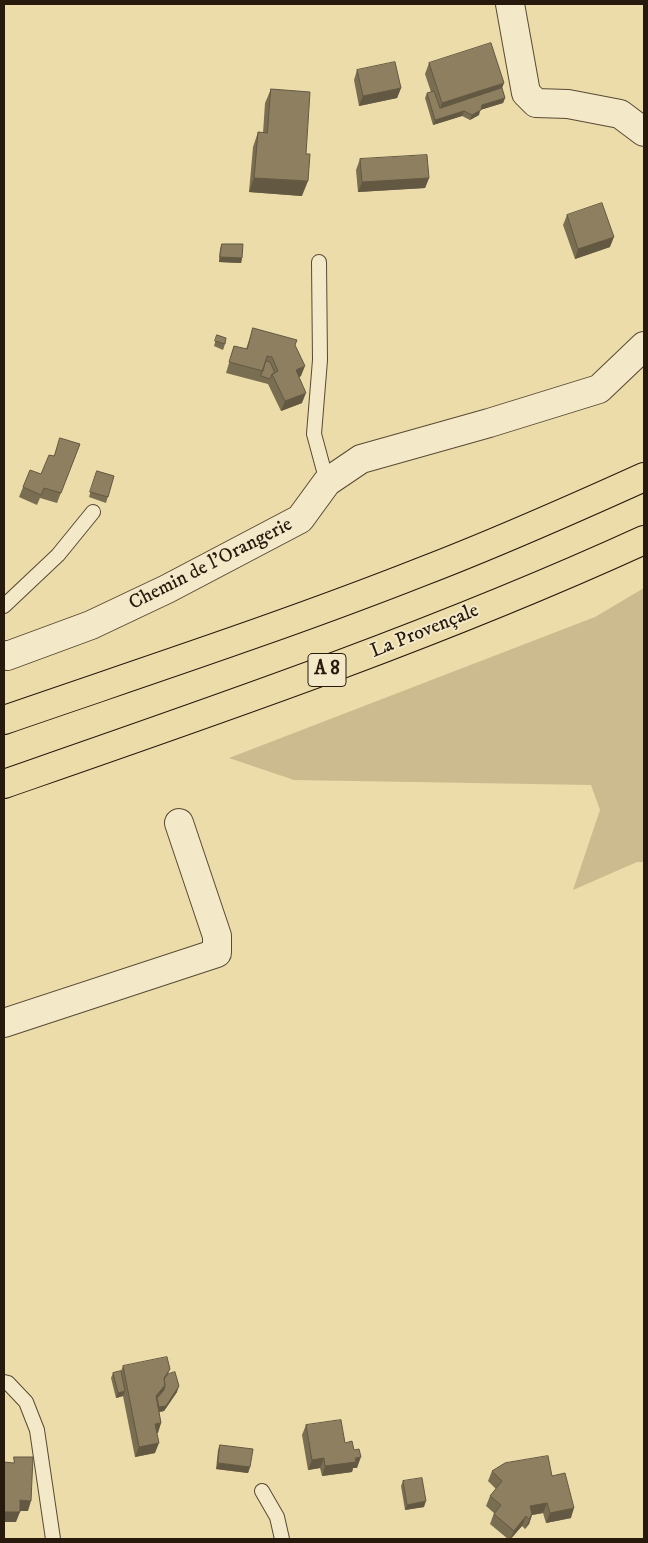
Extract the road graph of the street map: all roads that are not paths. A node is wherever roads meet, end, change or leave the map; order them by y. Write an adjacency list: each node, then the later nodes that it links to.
1 (510, 4): 2 (street)
2 (644, 132)
3 (319, 262): 6 (lane)
4 (644, 346): 6 (street, Chemin de l'Orangerie)
5 (644, 477): 11 (highway)
6 (327, 482): 10 (street, Chemin de l'Orangerie)
7 (93, 512): 9 (lane)
8 (644, 540): 12 (highway, La Provençale / A 8)
9 (4, 606)
10 (4, 655)
11 (4, 720)
12 (4, 784)
13 (179, 823): 14 (street)
14 (4, 1023)
15 (4, 1382): 17 (lane)
16 (262, 1491): 18 (lane)
17 (53, 1539)
18 (282, 1539)

